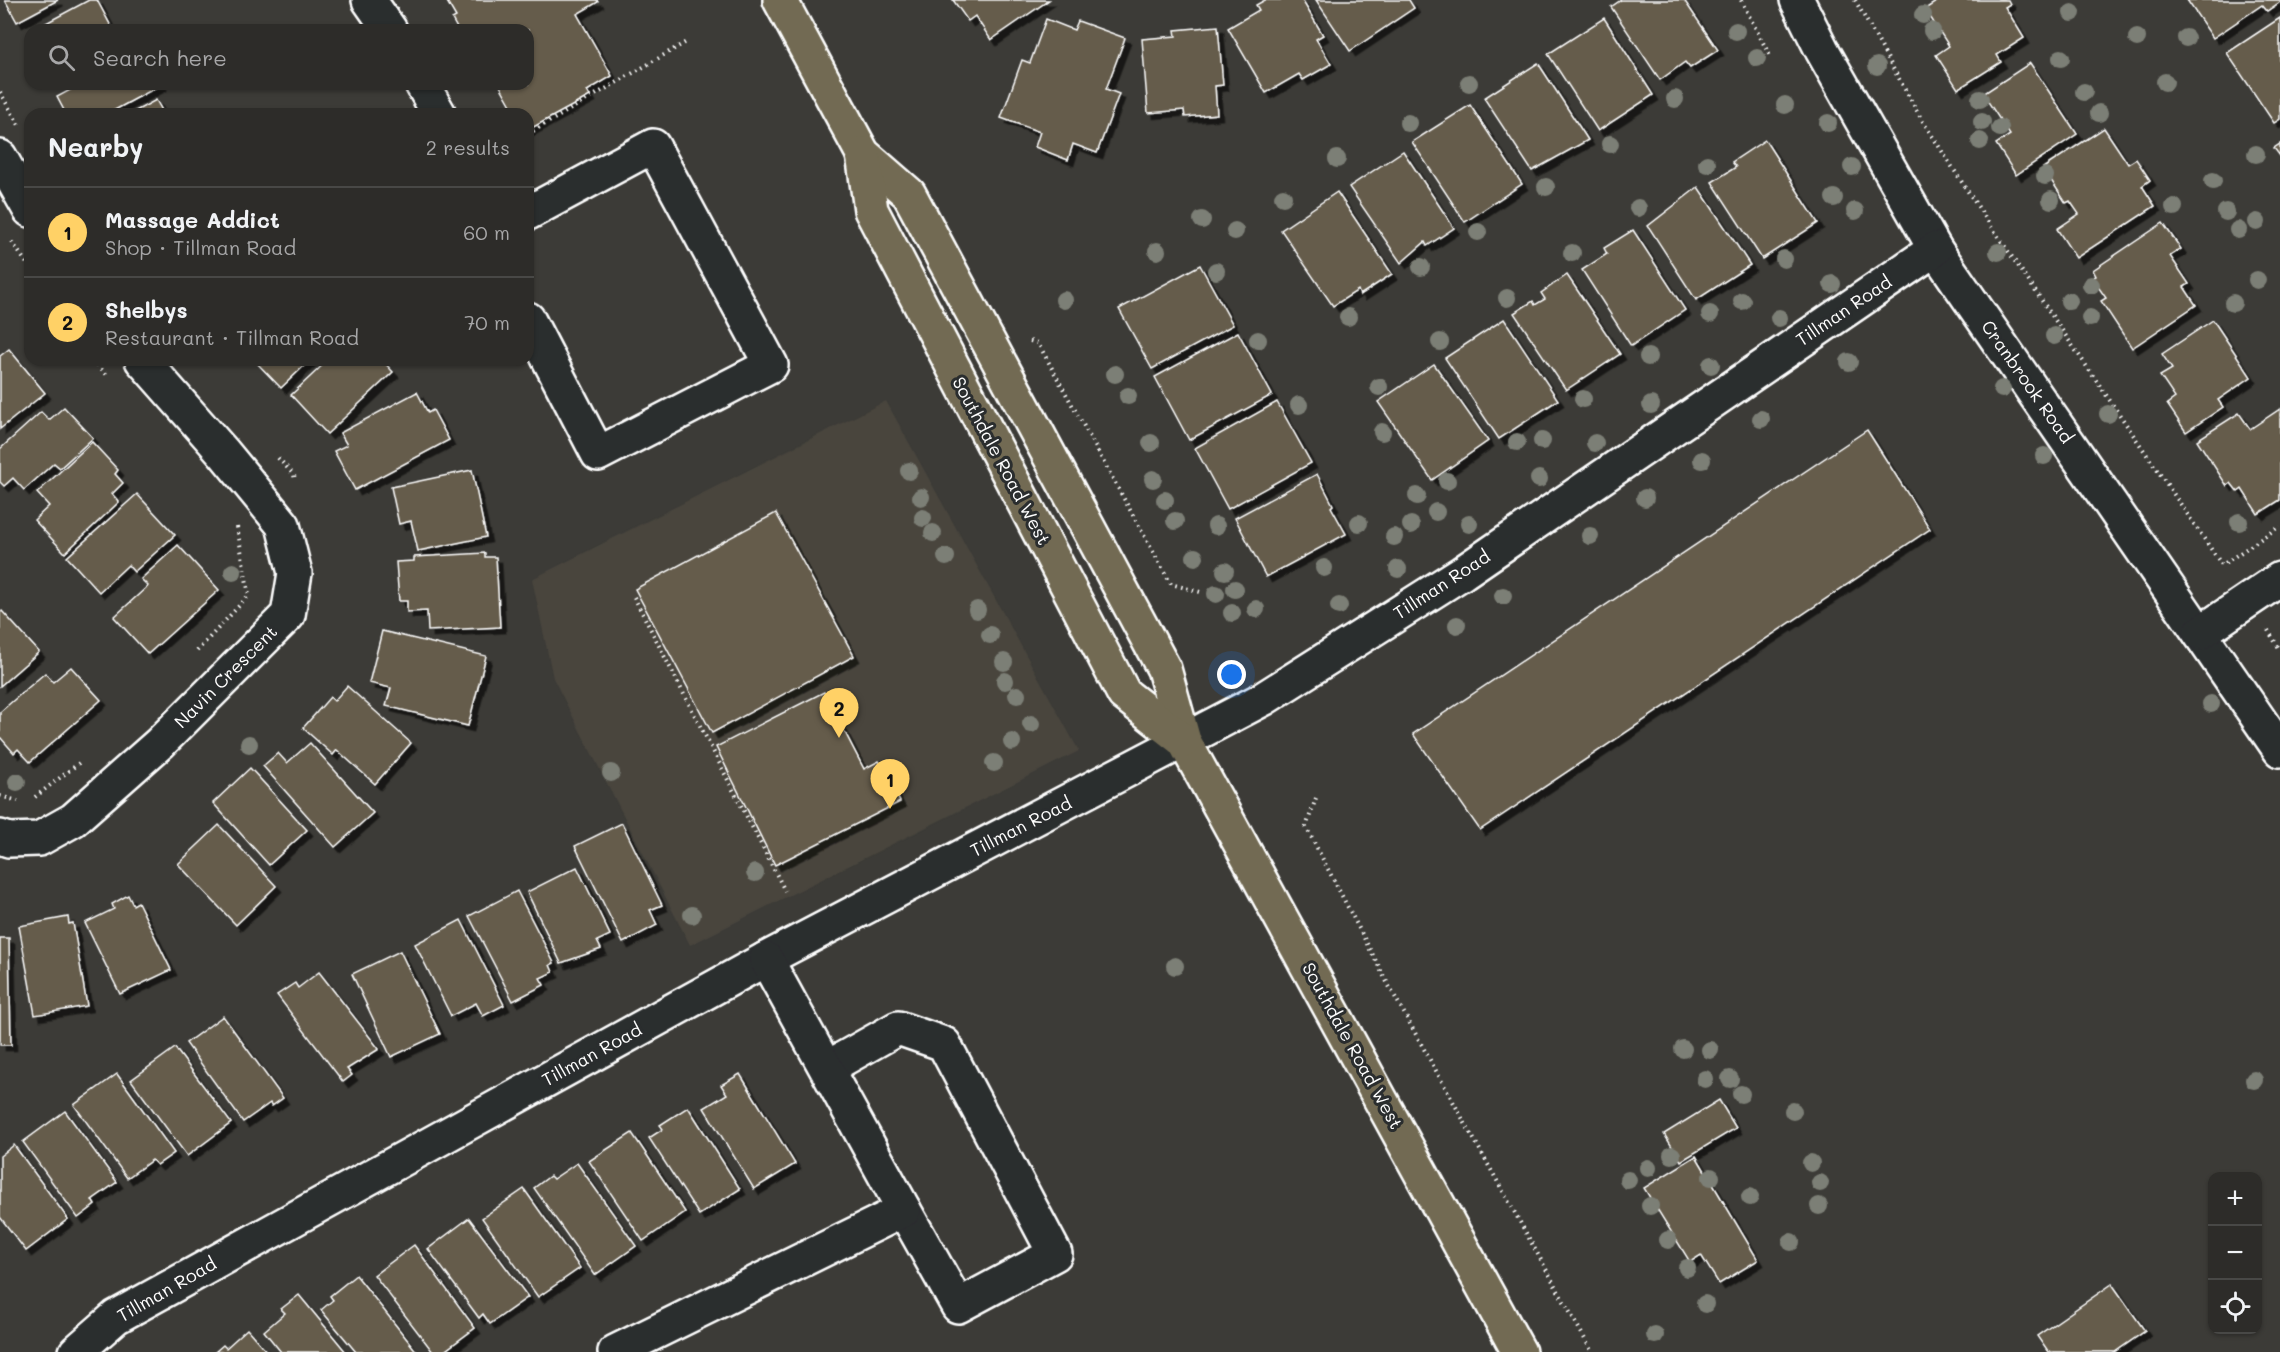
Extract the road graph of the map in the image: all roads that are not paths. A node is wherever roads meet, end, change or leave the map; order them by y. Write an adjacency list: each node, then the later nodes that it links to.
1 (369, 0): 4 (street)
2 (780, 0): 7 (main road, Southdale Road West)
3 (1797, 0): 11 (street, Cranbrook Road)
4 (386, 24)
5 (425, 90): 6 (street)
6 (436, 108)
7 (863, 154): 16 (main road, Southdale Road West); 16 (main road, Southdale Road West)
8 (0, 157): 9 (street)
9 (24, 199)
10 (534, 210): 12 (street)
11 (1935, 249): 15 (street, Cranbrook Road); 16 (street, Tillman Road)
12 (534, 331)
13 (147, 366): 18 (street, Navin Crescent)
14 (2280, 579): 15 (street)
15 (2200, 633): 17 (street, Cranbrook Road)
16 (1184, 741): 19 (street, Tillman Road); 24 (main road, Southdale Road West)
17 (2280, 750)
18 (0, 837)
19 (766, 959): 20 (street); 22 (street, Tillman Road)
20 (827, 1068): 21 (street); 21 (street)
21 (904, 1210): 23 (street)
22 (76, 1352)
23 (615, 1352)
24 (1519, 1352)

